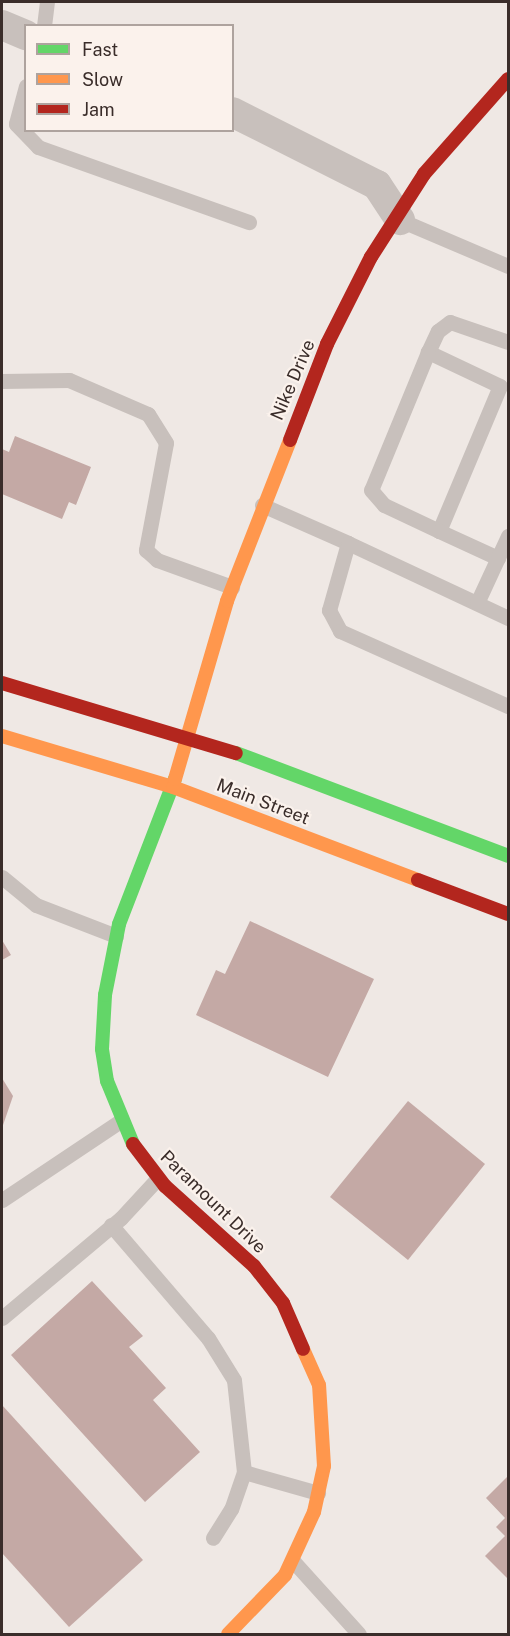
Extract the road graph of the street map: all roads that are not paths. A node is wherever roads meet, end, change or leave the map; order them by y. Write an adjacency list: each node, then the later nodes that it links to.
1 (46, 2): 2 (lane)
2 (44, 24)
3 (2, 25): 4 (street)
4 (24, 34)
5 (508, 79): 8 (street, Nike Drive)
6 (24, 94): 9 (lane)
7 (234, 113): 8 (street)
8 (400, 220): 10 (lane); 14 (street, Nike Drive)
9 (249, 222)
10 (508, 266)
11 (508, 342): 12 (lane)
12 (428, 352): 15 (lane); 15 (lane)
13 (2, 381): 19 (lane)
14 (262, 505): 17 (lane); 19 (street, Nike Drive)
15 (439, 531): 18 (lane)
16 (508, 536): 18 (lane)
17 (348, 543): 20 (lane); 23 (lane)
18 (498, 558): 20 (lane)
19 (232, 587): 24 (street, Nike Drive)
20 (477, 603): 21 (lane)
21 (508, 618)
22 (2, 683): 24 (street, Main Street)
23 (508, 706)
24 (188, 735): 26 (street, Paramount Drive); 27 (street, Main Street)
25 (2, 736): 26 (street, Main Street)
26 (173, 787): 29 (street, Main Street); 30 (street, Paramount Drive)
27 (508, 856)
28 (2, 876): 30 (lane)
29 (508, 914)
30 (116, 936): 31 (street, Paramount Drive)
31 (122, 1120): 32 (street, Paramount Drive); 33 (lane)
32 (158, 1178): 34 (lane); 37 (street, Paramount Drive)
33 (2, 1200)
34 (111, 1225): 35 (lane); 36 (lane)
35 (2, 1318)
36 (244, 1472): 37 (lane); 38 (lane)
37 (318, 1493): 39 (street, Paramount Drive)
38 (213, 1538)
39 (293, 1561): 40 (street, Paramount Drive); 41 (lane)
40 (228, 1635)
41 (359, 1635)

